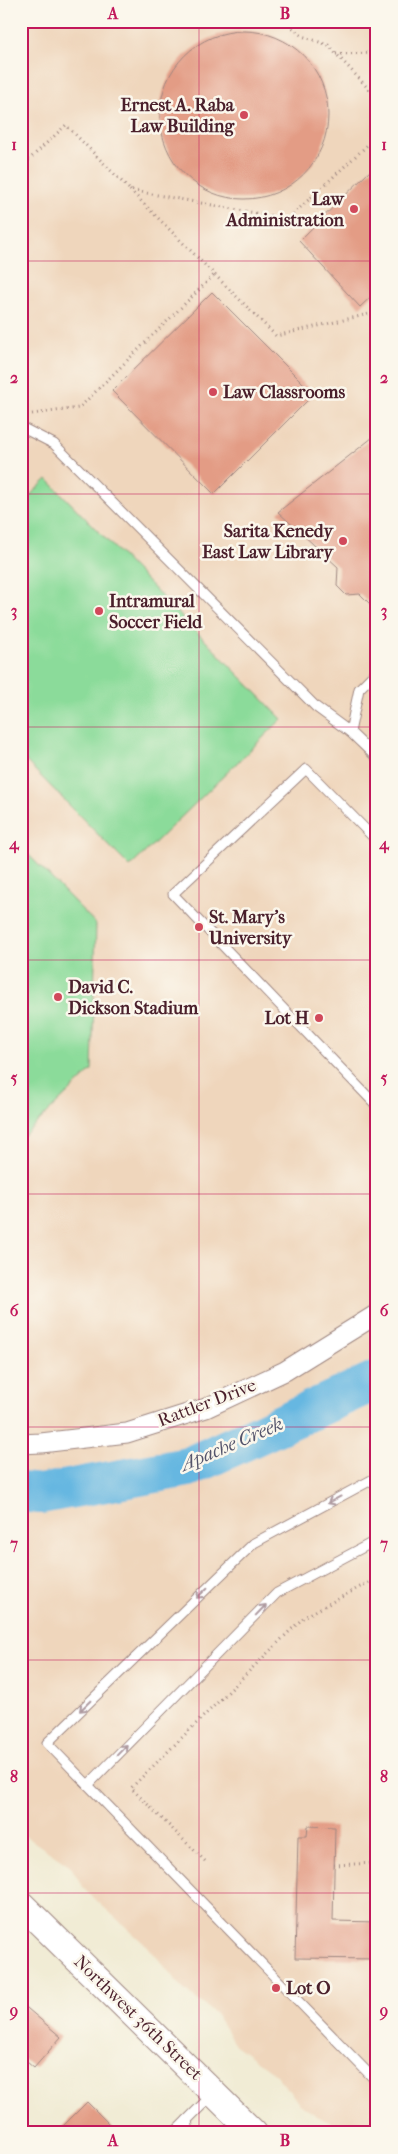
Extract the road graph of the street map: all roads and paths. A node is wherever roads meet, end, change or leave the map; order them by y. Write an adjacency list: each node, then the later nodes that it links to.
1 (285, 21): 3 (path)
2 (377, 53): 3 (path)
3 (336, 54): 4 (path)
4 (377, 98)
5 (377, 141): 7 (path)
6 (21, 167): 7 (path)
7 (130, 190): 8 (path)
8 (215, 274): 9 (path); 10 (path)
9 (377, 312)
10 (26, 415)
11 (21, 427): 13 (lane)
12 (377, 670): 13 (lane)
13 (350, 732): 14 (lane)
14 (377, 758)
15 (377, 841): 16 (lane)
16 (377, 1106)
17 (377, 1314): 18 (street, Rattler Drive)
18 (21, 1444)
19 (377, 1477): 22 (lane, one-way to 22)
20 (377, 1540): 22 (lane, one-way to 20)
21 (377, 1578): 23 (path)
22 (88, 1785): 27 (lane)
23 (205, 1861)
24 (377, 1864): 25 (path)
25 (334, 1865)
26 (21, 1904): 28 (main road, Northwest 36th Street)
27 (377, 2082)
28 (214, 2093): 29 (lane); 32 (main road, Northwest 36th Street)
29 (187, 2120): 30 (lane); 31 (lane)
30 (174, 2133)
31 (190, 2133)
32 (254, 2133)

